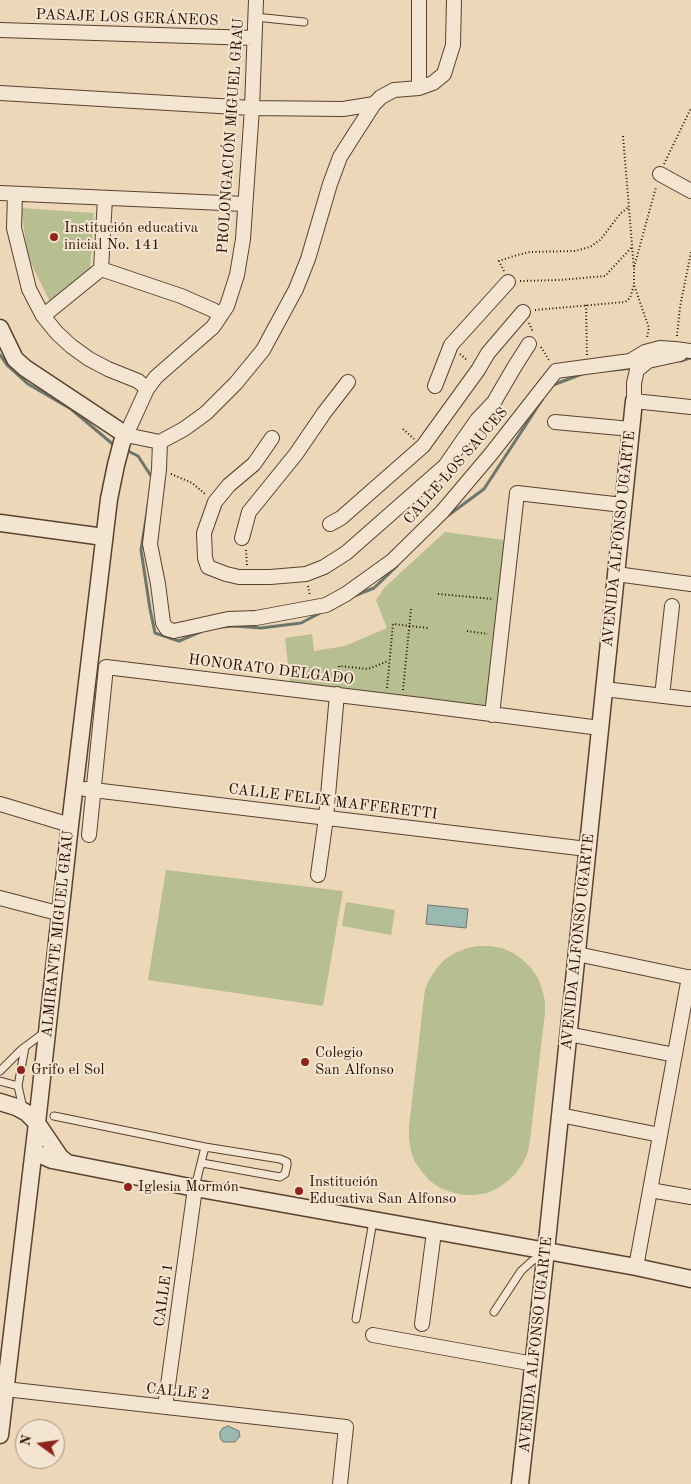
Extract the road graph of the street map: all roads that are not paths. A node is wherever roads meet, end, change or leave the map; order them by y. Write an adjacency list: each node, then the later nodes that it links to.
1 (256, 0): 4 (street, PROLONGACIÓN MIGUEL GRAU)
2 (419, 0): 8 (street)
3 (454, 0): 8 (street)
4 (255, 18): 5 (lane); 7 (street, PROLONGACIÓN MIGUEL GRAU)
5 (304, 22)
6 (0, 30): 7 (street, PASAJE LOS GERÁNEOS)
7 (254, 38): 11 (street, PROLONGACIÓN MIGUEL GRAU)
8 (418, 88): 10 (street)
9 (0, 93): 11 (street)
10 (374, 104): 11 (street); 35 (street)
11 (252, 108): 17 (street, PROLONGACIÓN MIGUEL GRAU)
12 (660, 174): 13 (street)
13 (691, 191)
14 (0, 193): 15 (street)
15 (14, 194): 16 (street); 22 (street)
16 (105, 198): 17 (street); 18 (street)
17 (245, 204): 21 (street, PROLONGACIÓN MIGUEL GRAU)
18 (101, 270): 21 (street); 22 (street)
19 (508, 282): 27 (street)
20 (523, 312): 38 (street)
21 (221, 315): 28 (street, PROLONGACIÓN MIGUEL GRAU)
22 (43, 316): 28 (street)
23 (0, 328): 33 (street)
24 (529, 344): 34 (street)
25 (691, 351): 29 (street); 35 (street, CALLE LOS SAUCES)
26 (348, 382): 40 (street)
27 (435, 386)
28 (147, 388): 33 (street, PROLONGACIÓN MIGUEL GRAU)
29 (634, 400): 30 (street); 32 (street, AVENIDA ALFONSO UGARTE)
30 (691, 407)
31 (555, 422): 32 (street)
32 (631, 429): 36 (street, AVENIDA ALFONSO UGARTE)
33 (126, 435): 35 (street); 39 (street, ALMIRANTE MIGUEL GRAU)
34 (272, 438)
35 (160, 442)
36 (623, 505): 41 (street, AVENIDA ALFONSO UGARTE); 48 (street)
37 (0, 523): 39 (street)
38 (330, 524)
39 (104, 537): 50 (street, ALMIRANTE MIGUEL GRAU)
40 (242, 538)
41 (616, 574): 42 (street); 44 (street, AVENIDA ALFONSO UGARTE)
42 (691, 584)
43 (672, 606): 46 (street)
44 (604, 689): 46 (street); 49 (street, AVENIDA ALFONSO UGARTE)
45 (337, 690): 48 (street, HONORATO DELGADO); 51 (street, HONORATO DELGADO); 53 (street)
46 (662, 696): 47 (street)
47 (690, 698)
48 (492, 715): 49 (street, HONORATO DELGADO)
49 (600, 728): 56 (street, AVENIDA ALFONSO UGARTE)
50 (75, 788): 51 (street, CALLE FELIX MAFFERETTI); 54 (street, ALMIRANTE MIGUEL GRAU)
51 (94, 790): 53 (street, CALLE FELIX MAFFERETTI); 55 (street, HONORATO DELGADO)
52 (0, 804): 54 (street)
53 (326, 818): 56 (street, CALLE FELIX MAFFERETTI); 57 (street)
54 (70, 825): 59 (street, ALMIRANTE MIGUEL GRAU)
55 (89, 835)
56 (588, 849): 60 (street, AVENIDA ALFONSO UGARTE)
57 (318, 875)
58 (0, 898): 59 (street)
59 (61, 914): 62 (street, ALMIRANTE MIGUEL GRAU)
60 (577, 954): 61 (street); 63 (street, AVENIDA ALFONSO UGARTE)
61 (690, 978): 65 (street)
62 (48, 1030): 64 (lane); 73 (street, ALMIRANTE MIGUEL GRAU)
63 (568, 1034): 65 (street); 71 (street, AVENIDA ALFONSO UGARTE)
64 (25, 1046): 66 (lane); 68 (lane)
65 (675, 1055): 74 (street)
66 (0, 1071)
67 (0, 1081): 68 (lane)
68 (18, 1086): 70 (lane)
69 (0, 1102): 70 (street)
70 (24, 1110): 73 (street)
71 (560, 1115): 74 (street); 84 (street, AVENIDA ALFONSO UGARTE)
72 (54, 1116): 75 (lane)
73 (38, 1123): 76 (street, ALMIRANTE MIGUEL GRAU); 77 (street)
74 (660, 1135): 80 (street)
75 (205, 1146): 78 (lane); 78 (lane)
76 (34, 1152): 77 (street); 92 (street, ALMIRANTE MIGUEL GRAU)
77 (66, 1162): 79 (street)
78 (202, 1163): 79 (lane)
79 (195, 1188): 82 (street); 93 (street, CALLE 1)
80 (650, 1190): 81 (street); 85 (street)
81 (691, 1197)
82 (373, 1221): 83 (street); 88 (lane)
83 (434, 1232): 84 (street); 89 (street)
84 (546, 1253): 85 (street); 87 (lane); 91 (street, AVENIDA ALFONSO UGARTE)
85 (636, 1267): 86 (street)
86 (691, 1278)
87 (494, 1312)
88 (356, 1319)
89 (422, 1324)
90 (373, 1334): 91 (street)
91 (534, 1364): 96 (street, AVENIDA ALFONSO UGARTE)
92 (5, 1390): 93 (street, CALLE 2); 94 (street, ALMIRANTE MIGUEL GRAU)
93 (165, 1407): 95 (street, CALLE 2)
94 (0, 1435)
95 (340, 1484)
96 (520, 1484)

